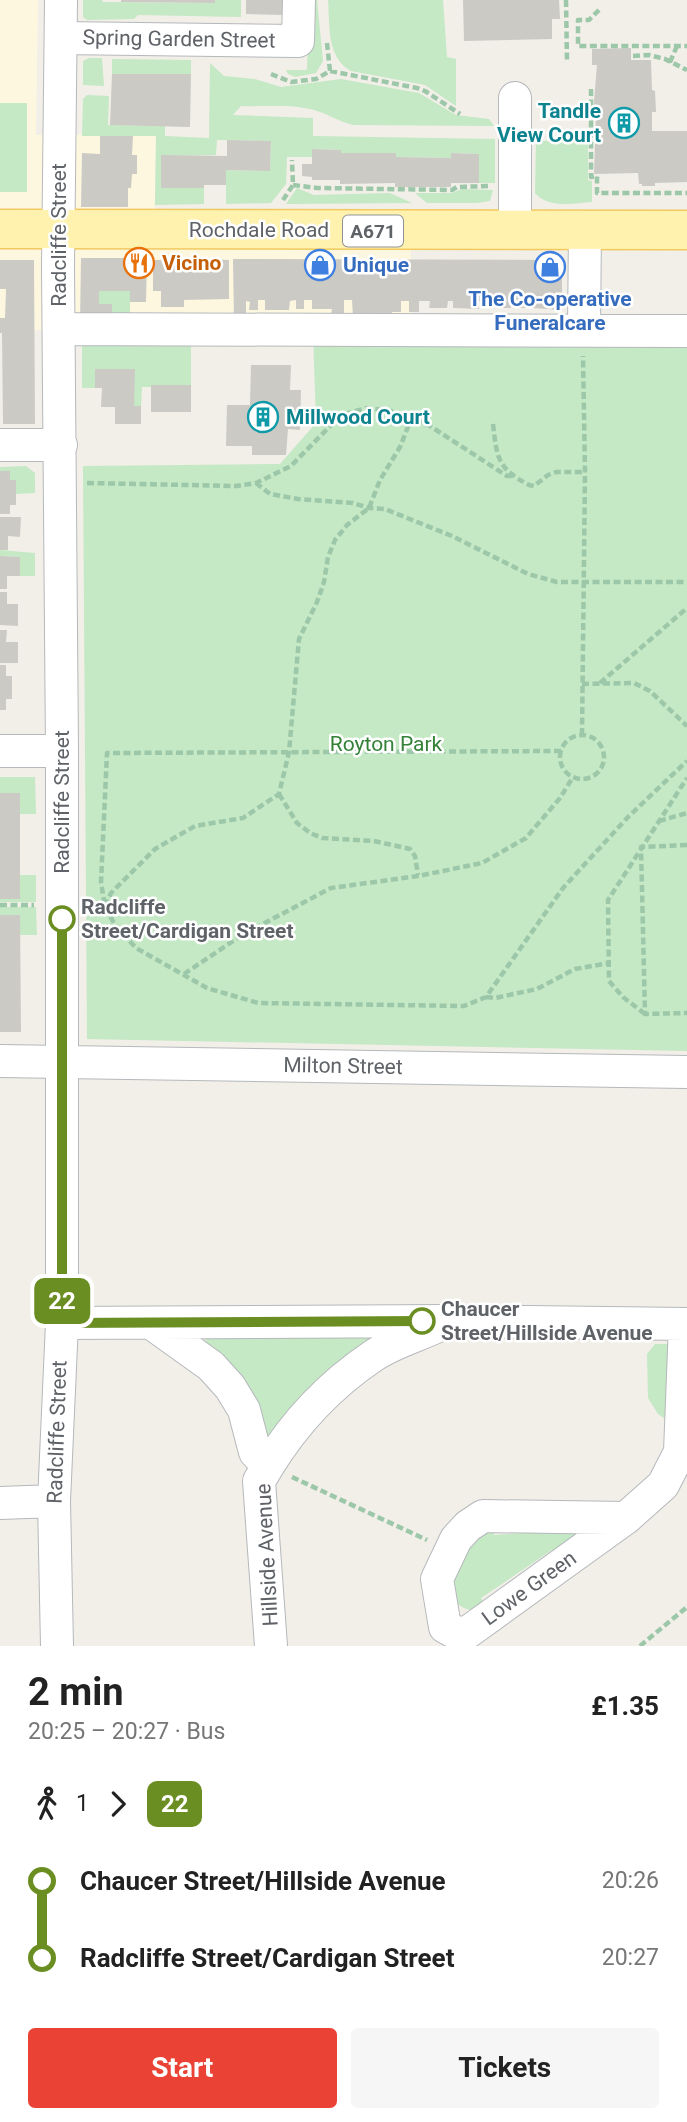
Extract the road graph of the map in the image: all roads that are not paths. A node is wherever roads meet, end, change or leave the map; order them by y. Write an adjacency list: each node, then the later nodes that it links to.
1 (61, 0): 3 (street, Radcliffe Street)
2 (299, 0): 3 (street, Spring Garden Street)
3 (61, 38): 6 (street, Radcliffe Street)
4 (515, 98): 7 (street)
5 (0, 229): 6 (main road, Rochdale Road / A671)
6 (59, 229): 7 (main road, Rochdale Road / A671); 10 (street, Radcliffe Street)
7 (516, 230): 8 (main road, Rochdale Road / A671)
8 (585, 230): 9 (main road, Rochdale Road / A671); 11 (street)
9 (687, 230)
10 (59, 329): 11 (street); 14 (street, Radcliffe Street)
11 (584, 330): 12 (street)
12 (687, 331)
13 (0, 445): 14 (street)
14 (61, 445): 16 (street, Radcliffe Street)
15 (0, 751): 16 (street)
16 (62, 751): 18 (street, Radcliffe Street)
17 (0, 1060): 18 (street, Milton Street)
18 (62, 1062): 19 (street, Milton Street); 21 (street, Radcliffe Street)
19 (687, 1072)
20 (449, 1321): 22 (street); 23 (street); 24 (street, Hillside Avenue)
21 (62, 1323): 22 (street); 25 (street, Radcliffe Street)
22 (151, 1323): 24 (street, Hillside Avenue)
23 (686, 1324): 27 (street, Lowe Green)
24 (268, 1466): 29 (street, Hillside Avenue)
25 (54, 1501): 26 (street); 28 (street, Radcliffe Street)
26 (0, 1503)
27 (626, 1518): 27 (street, Lowe Green)
28 (57, 1646)
29 (271, 1646)

